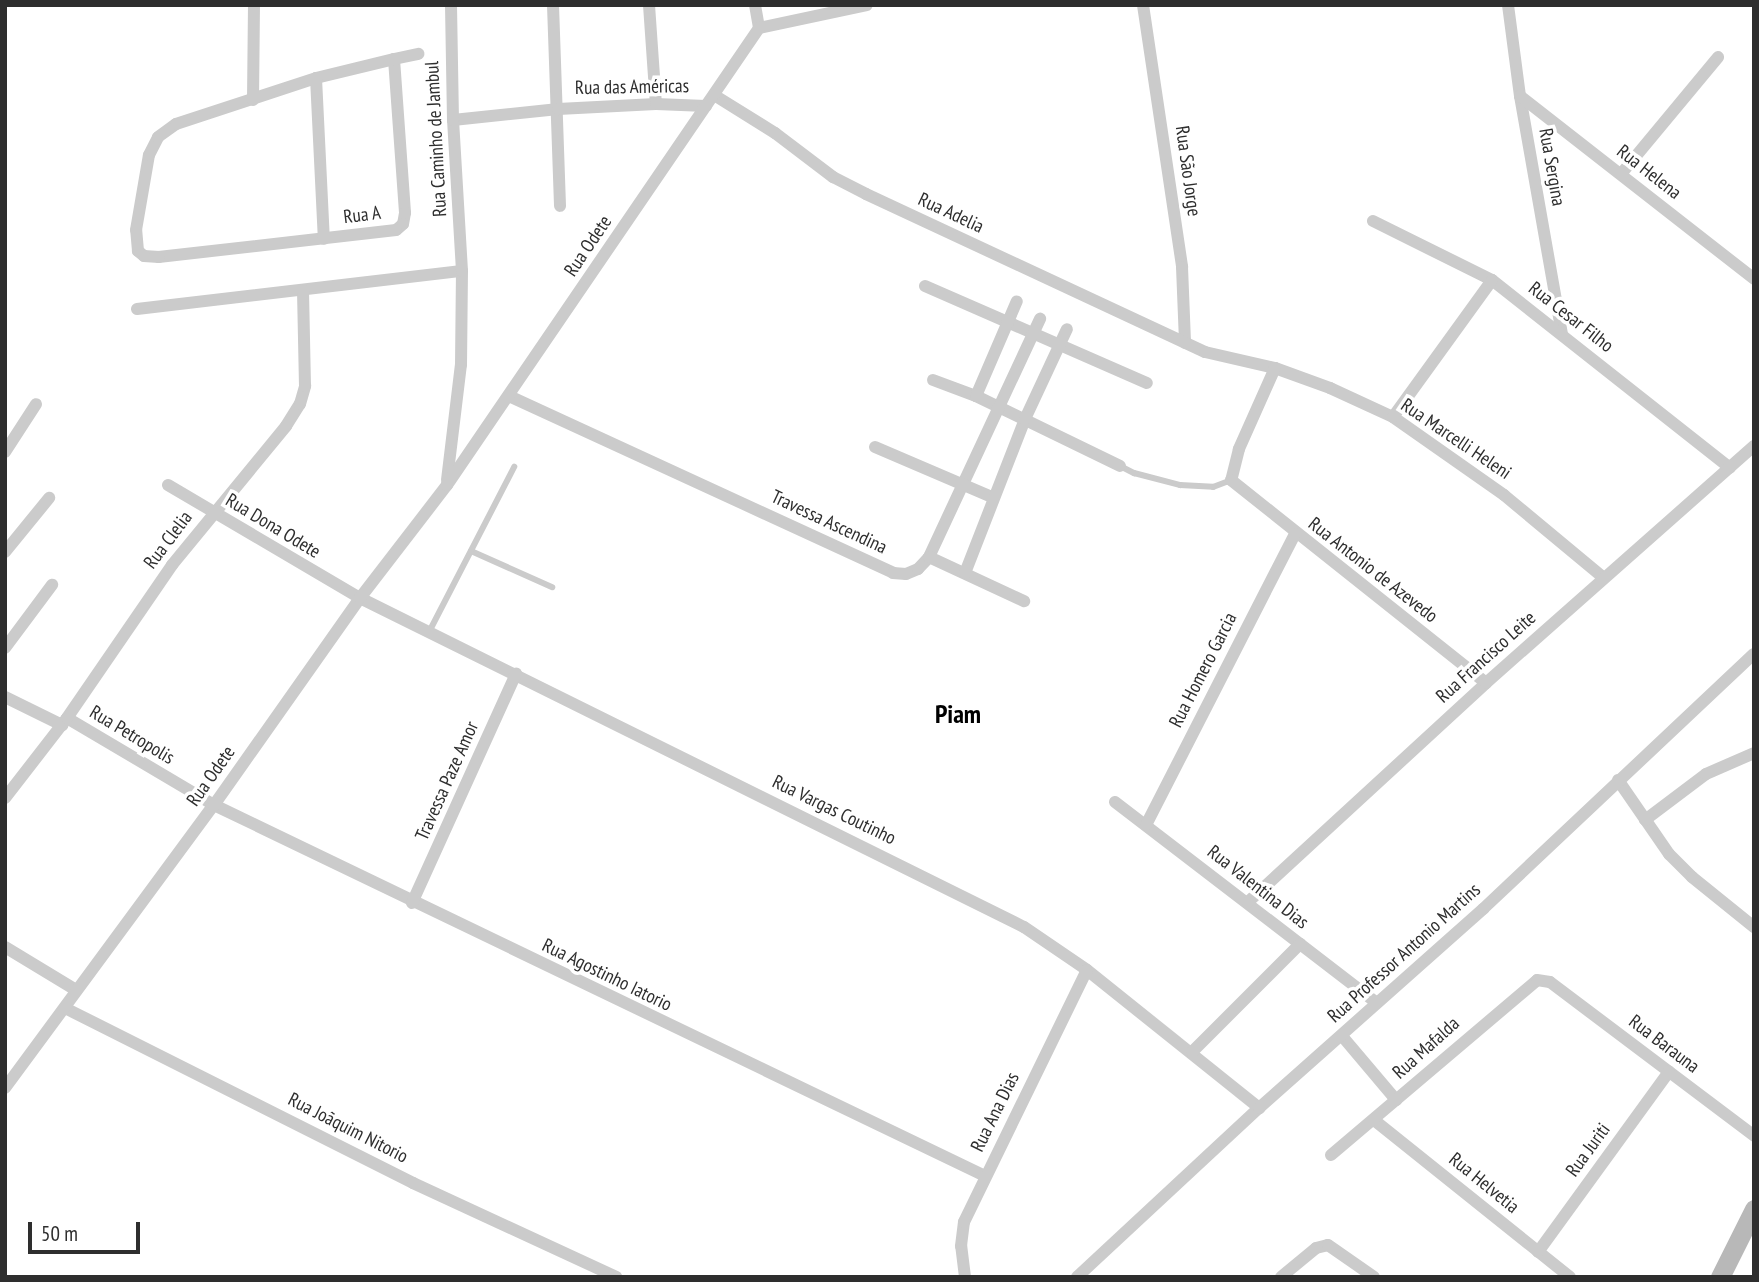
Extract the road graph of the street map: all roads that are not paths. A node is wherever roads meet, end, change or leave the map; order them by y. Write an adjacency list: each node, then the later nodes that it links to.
1 (254, 5): 16 (street)
2 (450, 5): 20 (street, Rua Caminho de Jambul)
3 (553, 5): 19 (street, Rua das Américas)
4 (649, 5): 17 (street)
5 (755, 5): 9 (street)
6 (867, 5): 9 (street)
7 (1143, 5): 37 (street, Rua São Jorge)
8 (1508, 5): 15 (street, Rua Sergina)
9 (759, 28): 14 (street, Rua Odete)
10 (418, 54): 12 (street)
11 (1718, 58): 21 (street)
12 (394, 59): 13 (street); 24 (street, Rua A)
13 (316, 78): 16 (street); 24 (street)
14 (714, 95): 18 (street, Rua Odete); 37 (street, Rua Adelia)
15 (1520, 96): 21 (street, Rua Helena); 36 (street, Rua Sergina)
16 (253, 100): 24 (street, Rua A)
17 (656, 104): 18 (street, Rua das Américas); 19 (street, Rua das Américas)
18 (706, 106): 42 (street, Rua Odete)
19 (558, 109): 20 (street); 22 (street, Rua das Américas)
20 (453, 120): 25 (street, Rua Caminho de Jambul)
21 (1620, 174): 26 (street, Rua Helena)
22 (560, 206)
23 (1373, 220): 27 (street, Rua Cesar Filho)
24 (324, 239)
25 (463, 271): 29 (street); 56 (street)
26 (1753, 277)
27 (1492, 280): 36 (street, Rua Cesar Filho); 46 (street)
28 (925, 286): 33 (street)
29 (303, 290): 31 (street); 60 (street, Rua Clelia)
30 (1017, 301): 33 (street)
31 (137, 309)
32 (1040, 319): 35 (street)
33 (1009, 322): 35 (street); 43 (street)
34 (1067, 329): 38 (street)
35 (1034, 333): 38 (street); 45 (street)
36 (1562, 334): 53 (street, Rua Cesar Filho)
37 (1185, 344): 39 (street, Rua Marcelli Heleni)
38 (1059, 345): 41 (street); 47 (street)
39 (1275, 368): 46 (street, Rua Marcelli Heleni); 54 (street)
40 (933, 380): 43 (street)
41 (1147, 383)
42 (509, 396): 56 (street, Rua Odete); 64 (street, Travessa Ascendina)
43 (976, 396): 45 (street)
44 (36, 404): 50 (street)
45 (1000, 408): 47 (street); 57 (street)
46 (1393, 417): 66 (street, Rua Marcelli Heleni)
47 (1026, 419): 51 (street); 59 (street)
48 (1754, 446): 53 (street, Rua Francisco Leite)
49 (875, 447): 57 (street)
50 (5, 452)
51 (1120, 466): 54 (lane)
52 (514, 467): 62 (lane)
53 (1730, 468): 66 (street, Rua Francisco Leite)
54 (1234, 484): 61 (street, Rua Antonio de Azevedo)
55 (168, 485): 60 (street, Rua Dona Odete)
56 (447, 485): 69 (street, Rua Odete)
57 (963, 486): 59 (street); 64 (street)
58 (49, 498): 63 (street)
59 (995, 498): 65 (street)
60 (213, 513): 69 (street, Rua Dona Odete); 77 (street, Rua Clelia)
61 (1295, 534): 75 (street, Rua Antonio de Azevedo); 84 (street, Rua Homero Garcia)
62 (471, 551): 68 (lane); 71 (lane)
63 (5, 552)
64 (929, 557): 65 (street)
65 (965, 572): 70 (street)
66 (1604, 578): 75 (street, Rua Francisco Leite)
67 (52, 585): 72 (street)
68 (552, 587)
69 (360, 598): 71 (street, Rua Vargas Coutinho); 82 (street, Rua Odete)
70 (1024, 601)
71 (429, 632): 74 (street, Rua Vargas Coutinho)
72 (5, 648)
73 (1754, 654): 79 (street, Rua Professor Antonio Martins)
74 (516, 674): 86 (street, Travessa Paze Amor); 90 (street, Rua Vargas Coutinho)
75 (1486, 683): 85 (street, Rua Francisco Leite)
76 (5, 697): 77 (street, Rua Petropolis)
77 (65, 722): 80 (street, Rua Clelia); 82 (street, Rua Petropolis)
78 (1754, 753): 83 (street)
79 (1618, 780): 83 (street); 93 (street, Rua Professor Antonio Martins)
80 (5, 798)
81 (1115, 802): 84 (street, Rua Valentina Dias)
82 (214, 805): 86 (street, Rua Agostinho Iatorio); 92 (street, Rua Odete)
83 (1645, 820): 87 (street)
84 (1146, 825): 85 (street, Rua Valentina Dias)
85 (1248, 902): 88 (street, Rua Valentina Dias)
86 (412, 903): 104 (street, Rua Agostinho Iatorio)
87 (1754, 927)
88 (1300, 944): 93 (street, Rua Valentina Dias); 96 (street)
89 (5, 947): 92 (street)
90 (1087, 970): 96 (street, Rua Vargas Coutinho); 104 (street, Rua Ana Dias)
91 (1550, 982): 97 (street, Rua Barauna); 99 (street, Rua Mafalda)
92 (76, 990): 94 (street, Rua Odete)
93 (1377, 1003): 95 (street, Rua Professor Antonio Martins)
94 (65, 1008): 98 (street, Rua Odete); 107 (street, Rua Joãquim Nitorio)
95 (1342, 1036): 99 (street); 100 (street, Rua Professor Antonio Martins)
96 (1192, 1052): 100 (street, Rua Vargas Coutinho)
97 (1669, 1072): 102 (street, Rua Barauna); 106 (street, Rua Juriti)
98 (5, 1088)
99 (1396, 1100): 101 (street, Rua Mafalda)
100 (1259, 1108): 109 (street, Rua Professor Antonio Martins)
101 (1374, 1120): 103 (street, Rua Mafalda); 106 (street, Rua Helvetia)
102 (1754, 1136)
103 (1331, 1155)
104 (985, 1176): 108 (street, Rua Ana Dias)
105 (1754, 1209): 113 (main road)
106 (1538, 1252): 112 (street, Rua Helvetia)
107 (616, 1277)
108 (965, 1277)
109 (1077, 1277)
110 (1281, 1277): 111 (street)
111 (1374, 1277)
112 (1570, 1277)
113 (1720, 1277)

